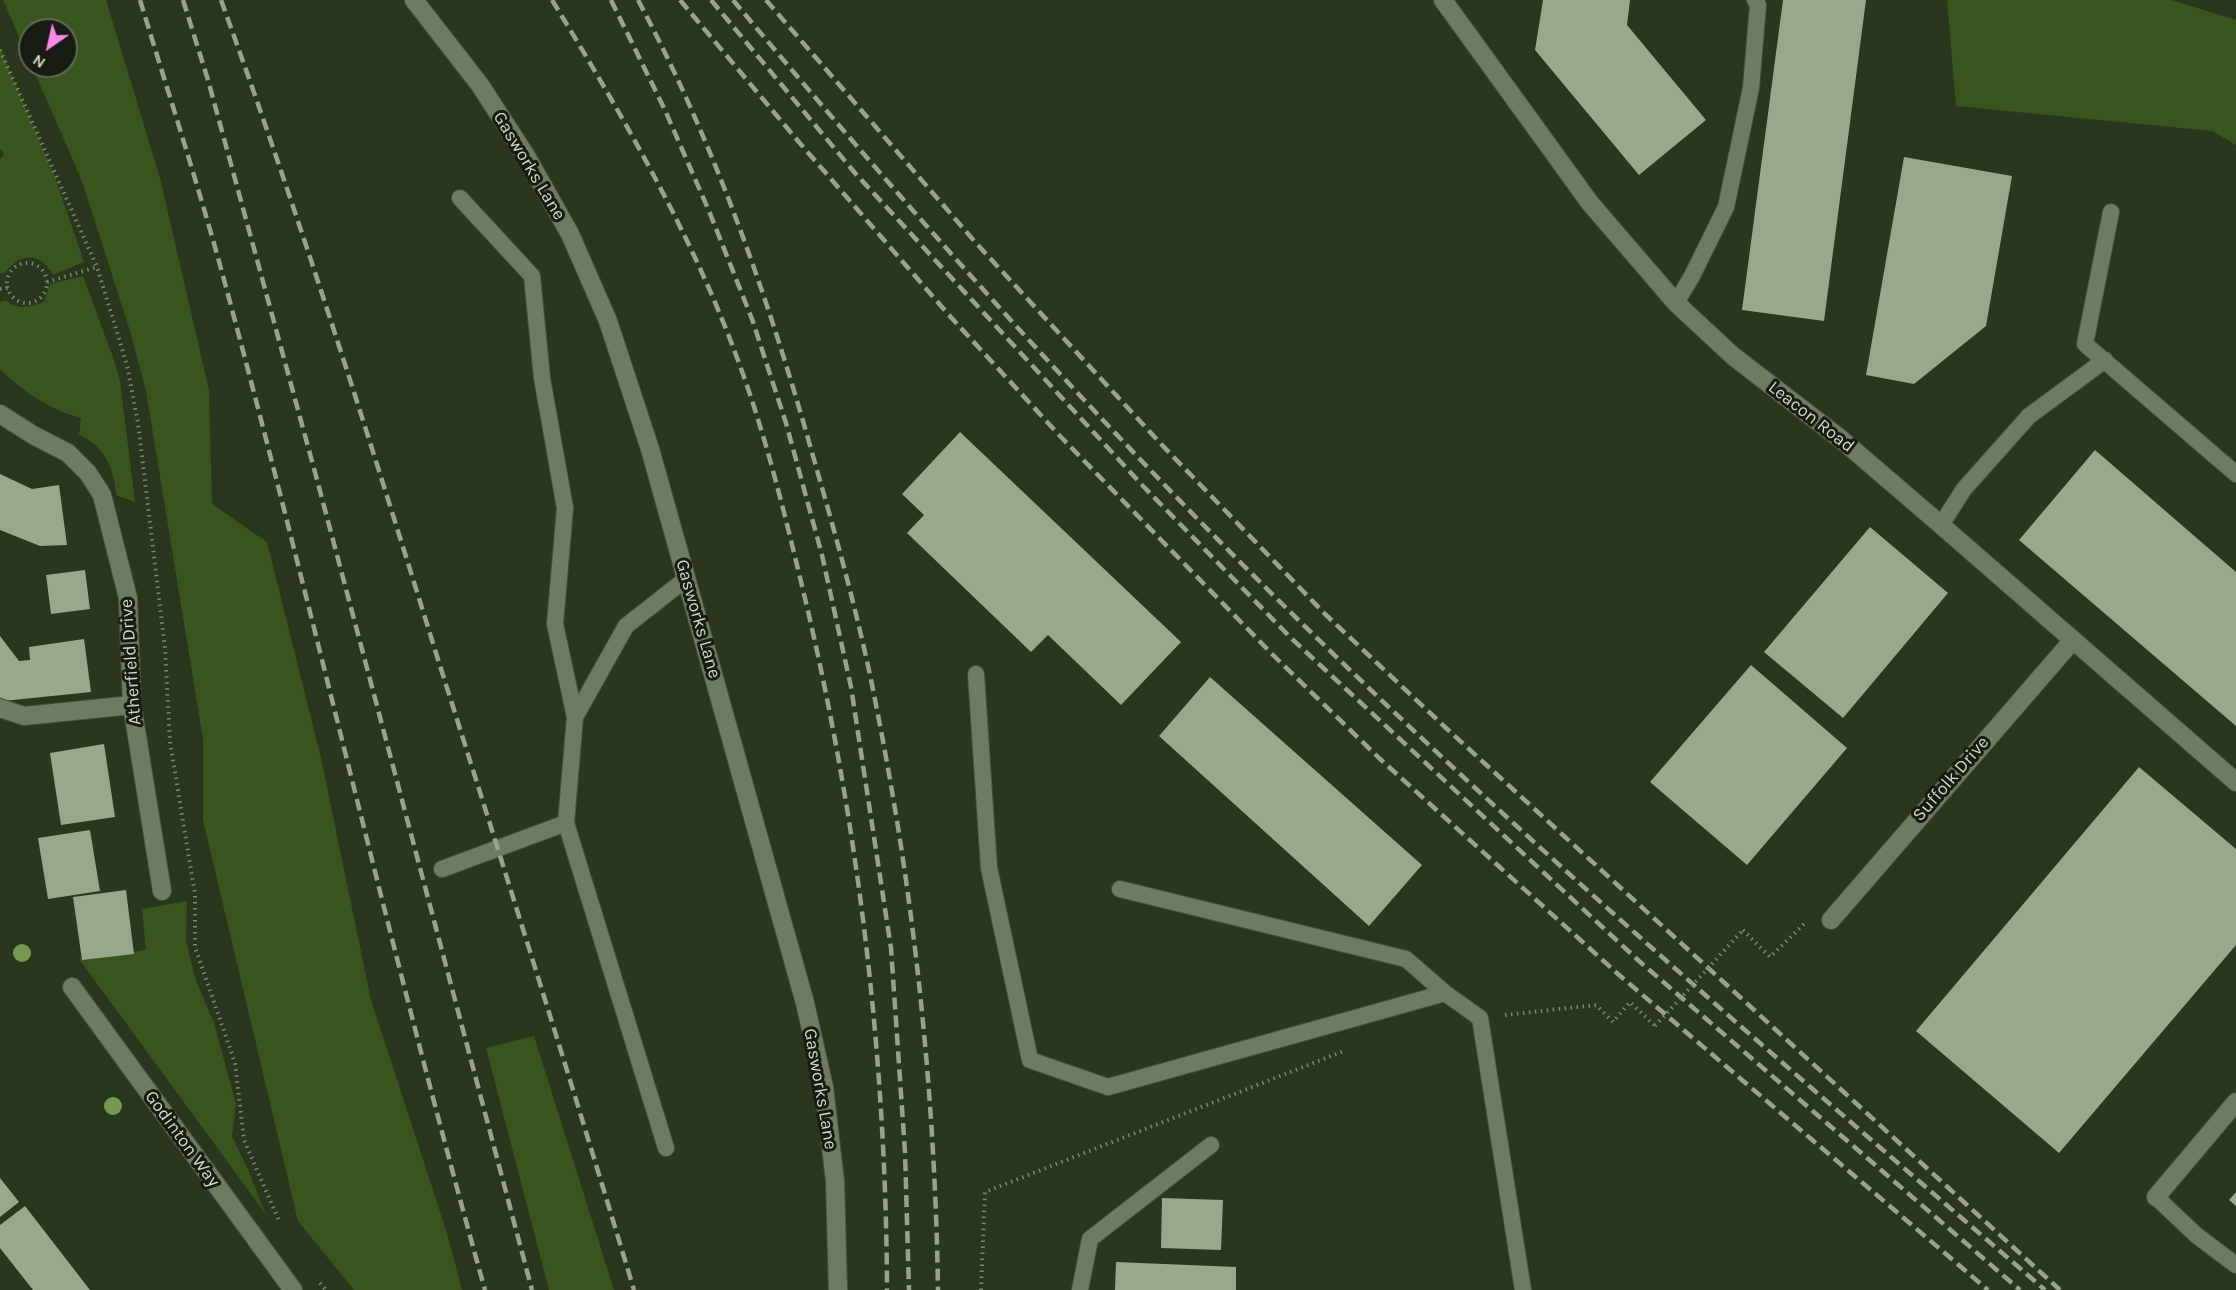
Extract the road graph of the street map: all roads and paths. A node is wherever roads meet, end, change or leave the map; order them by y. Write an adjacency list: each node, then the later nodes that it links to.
1 (414, 0): 16 (street, Gasworks Lane)
2 (1443, 0): 11 (street, Leacon Road)
3 (1755, 0): 11 (lane)
4 (0, 50): 7 (path)
5 (460, 198): 21 (lane)
6 (2111, 212): 12 (lane)
7 (97, 267): 8 (path); 37 (path)
8 (47, 282): 9 (path); 9 (path)
9 (8, 288): 10 (path)
10 (0, 289)
11 (1676, 303): 15 (street, Leacon Road)
12 (2105, 360): 14 (lane); 15 (lane)
13 (0, 414): 19 (street, Atherfield Drive)
14 (2236, 474)
15 (1941, 525): 17 (street, Leacon Road)
16 (687, 578): 21 (lane); 42 (street, Gasworks Lane)
17 (2073, 640): 22 (street, Leacon Road); 27 (street, Suffolk Drive)
18 (976, 674): 30 (lane)
19 (132, 705): 20 (street); 26 (street, Atherfield Drive)
20 (0, 708)
21 (575, 717): 23 (lane)
22 (2236, 782)
23 (566, 823): 24 (lane); 35 (lane)
24 (442, 869)
25 (1120, 889): 30 (lane)
26 (162, 891)
27 (1831, 920)
28 (1805, 923): 31 (path, bridge)
29 (72, 987): 40 (street, Godinton Way)
30 (1445, 993): 31 (lane)
31 (1479, 1018): 45 (lane)
32 (1354, 1047): 43 (path)
33 (2236, 1102): 36 (street)
34 (1211, 1145): 44 (lane)
35 (666, 1148)
36 (2156, 1197): 38 (lane)
37 (281, 1226)
38 (2236, 1265)
39 (319, 1281): 41 (path)
40 (293, 1290)
41 (326, 1290)
42 (838, 1290)
43 (981, 1290)
44 (1080, 1290)
45 (1523, 1290)

